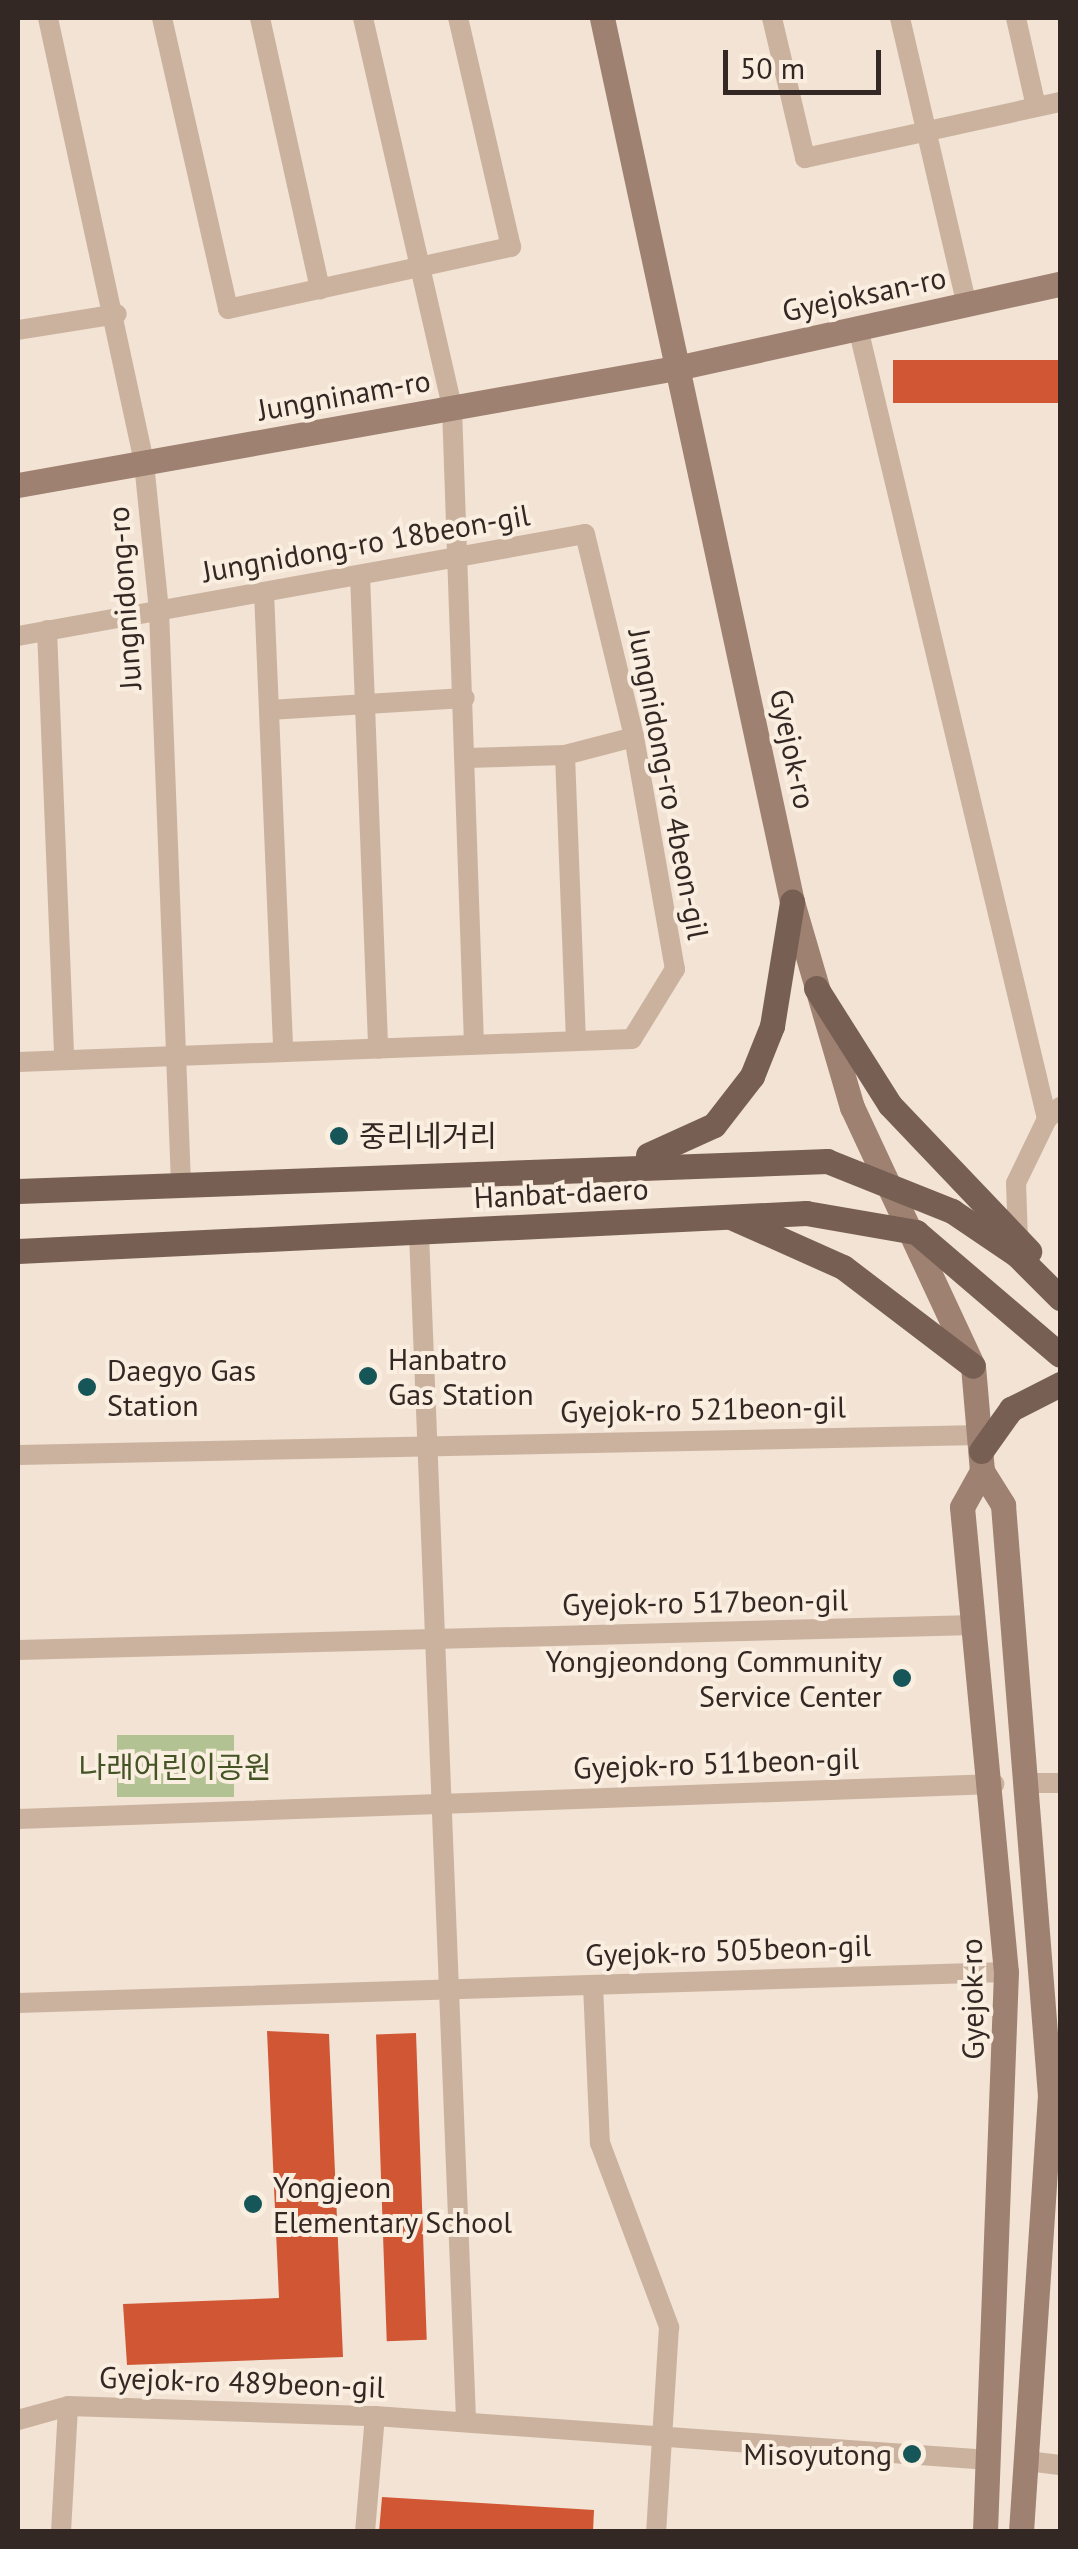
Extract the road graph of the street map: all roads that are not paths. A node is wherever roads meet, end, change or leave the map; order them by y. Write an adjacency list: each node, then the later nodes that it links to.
1 (48, 18): 17 (street, Jungnidong-ro)
2 (162, 18): 15 (street)
3 (260, 18): 15 (street)
4 (363, 18): 13 (street)
5 (458, 18): 13 (street)
6 (602, 18): 20 (main road, Gyejok-ro)
7 (772, 18): 12 (street)
8 (900, 18): 12 (street)
9 (1016, 18): 11 (street)
10 (1060, 102): 11 (street)
11 (1036, 107): 12 (street)
12 (926, 131): 16 (street)
13 (420, 267): 15 (street); 21 (street)
14 (1060, 284): 16 (main road, Gyejoksan-ro)
15 (320, 289)
16 (966, 304): 18 (main road, Gyejoksan-ro)
17 (117, 314): 19 (street); 22 (street, Jungnidong-ro)
18 (858, 328): 20 (main road, Gyejoksan-ro); 46 (street)
19 (18, 330)
20 (681, 367): 21 (main road, Jungninam-ro); 37 (main road, Gyejok-ro)
21 (452, 408): 22 (main road, Jungninam-ro); 25 (street)
22 (144, 463): 23 (main road, Jungninam-ro); 28 (street, Jungnidong-ro)
23 (18, 485)
24 (585, 534): 25 (street, Jungnidong-ro 18beon-gil); 34 (street, Jungnidong-ro 4beon-gil)
25 (459, 557): 26 (street, Jungnidong-ro 18beon-gil); 31 (street)
26 (360, 575): 27 (street, Jungnidong-ro 18beon-gil); 32 (street)
27 (264, 592): 28 (street, Jungnidong-ro 18beon-gil); 33 (street)
28 (159, 610): 29 (street, Jungnidong-ro 18beon-gil); 43 (street, Jungnidong-ro)
29 (47, 630): 30 (street, Jungnidong-ro 18beon-gil); 44 (street)
30 (18, 636)
31 (465, 698): 32 (street); 36 (street)
32 (365, 702): 33 (street); 41 (street)
33 (269, 710): 42 (street)
34 (634, 736): 35 (street); 39 (street, Jungnidong-ro 4beon-gil)
35 (565, 755): 36 (street); 39 (street)
36 (467, 758): 40 (street)
37 (792, 902): 38 (main road, Gyejok-ro); 47 (main road)
38 (816, 988): 48 (main road, Gyejok-ro); 54 (main road)
39 (576, 1041): 40 (street, Jungnidong-ro 4beon-gil)
40 (474, 1045): 41 (street, Jungnidong-ro 4beon-gil)
41 (378, 1049): 42 (street, Jungnidong-ro 4beon-gil)
42 (283, 1052): 43 (street, Jungnidong-ro 4beon-gil)
43 (174, 1057): 44 (street, Jungnidong-ro 4beon-gil); 49 (street, Jungnidong-ro)
44 (64, 1060): 45 (street, Jungnidong-ro 4beon-gil)
45 (18, 1062)
46 (1054, 1113): 54 (street)
47 (545, 1167): 48 (main road, Hanbat-daero); 49 (main road, Hanbat-daero)
48 (888, 1180): 52 (main road, Gyejok-ro); 57 (main road, Hanbat-daero)
49 (181, 1184): 50 (main road, Hanbat-daero)
50 (18, 1191)
51 (729, 1216): 52 (main road, Hanbat-daero); 53 (main road, Hanbat-daero); 59 (main road)
52 (916, 1232): 58 (main road); 59 (main road, Gyejok-ro)
53 (419, 1233): 55 (main road, Hanbat-daero); 61 (street)
54 (1018, 1240): 56 (main road)
55 (18, 1250)
56 (1060, 1283)
57 (1060, 1298)
58 (1060, 1355)
59 (974, 1366): 62 (main road, Gyejok-ro)
60 (1060, 1384): 62 (main road)
61 (426, 1442): 62 (street, Gyejok-ro 521beon-gil); 63 (street, Gyejok-ro 521beon-gil); 65 (street)
62 (981, 1452): 64 (main road, Gyejok-ro); 67 (main road, Gyejok-ro)
63 (18, 1454)
64 (975, 1625): 65 (street, Gyejok-ro 517beon-gil); 69 (main road, Gyejok-ro)
65 (436, 1638): 66 (street, Gyejok-ro 517beon-gil); 70 (street)
66 (18, 1650)
67 (1029, 1783): 68 (street); 76 (main road, Gyejok-ro)
68 (1060, 1783)
69 (994, 1784): 70 (street, Gyejok-ro 511beon-gil); 72 (main road, Gyejok-ro)
70 (441, 1803): 71 (street, Gyejok-ro 511beon-gil); 74 (street)
71 (18, 1819)
72 (1006, 1972): 73 (street, Gyejok-ro 505beon-gil); 83 (main road, Gyejok-ro)
73 (593, 1985): 74 (street, Gyejok-ro 505beon-gil); 82 (street)
74 (451, 1989): 75 (street, Gyejok-ro 505beon-gil); 81 (street)
75 (18, 2003)
76 (1055, 2090): 77 (main road, Gyejok-ro)
77 (1051, 2262): 84 (main road, Gyejok-ro)
78 (68, 2406): 79 (street, Gyejok-ro 489beon-gil); 80 (street, Gyejok-ro 489beon-gil); 86 (street)
79 (375, 2416): 81 (street, Gyejok-ro 489beon-gil); 87 (street)
80 (18, 2420)
81 (466, 2421): 82 (street, Gyejok-ro 489beon-gil)
82 (664, 2439): 83 (street, Gyejok-ro 489beon-gil); 88 (street)
83 (989, 2460): 89 (main road, Gyejok-ro)
84 (1027, 2461): 85 (street); 90 (main road, Gyejok-ro)
85 (1060, 2465)
86 (62, 2532)
87 (365, 2532)
88 (656, 2532)
89 (985, 2532)
90 (1020, 2532)

